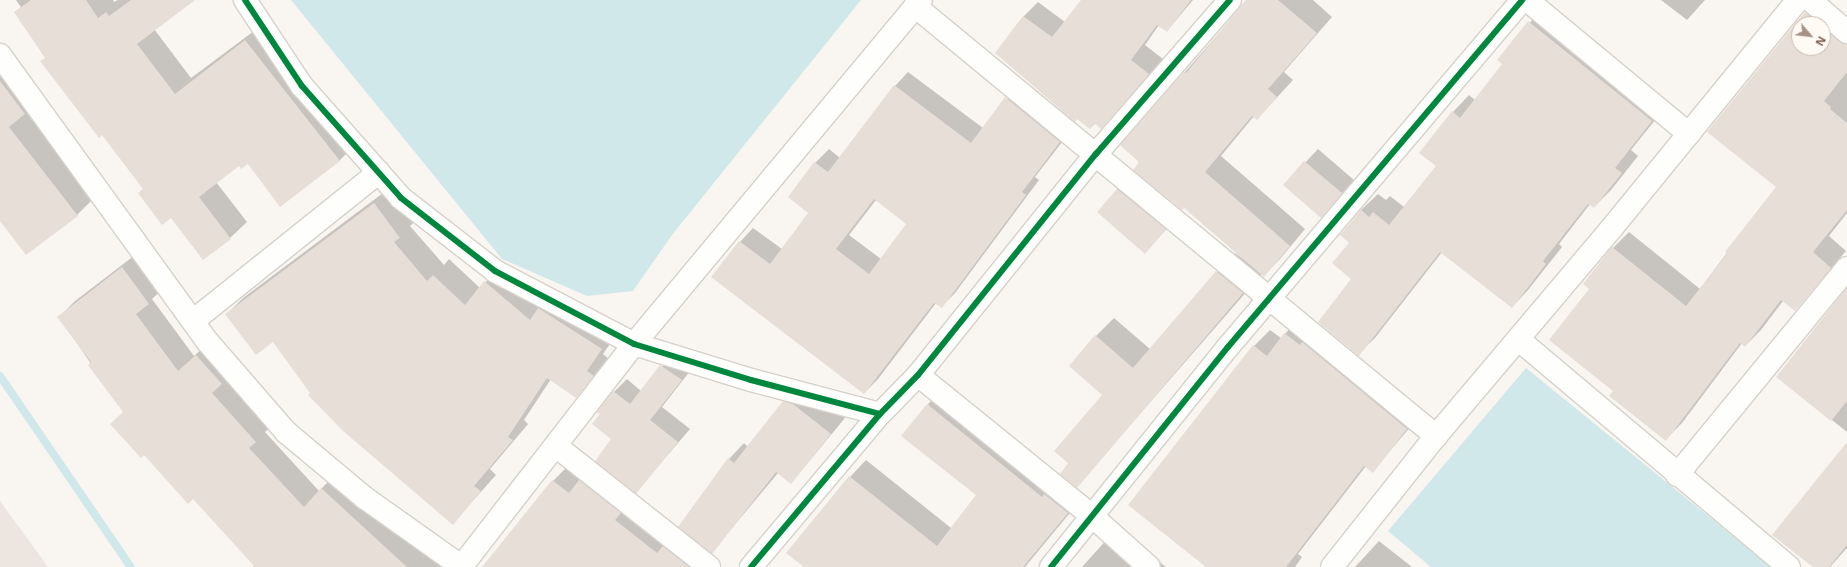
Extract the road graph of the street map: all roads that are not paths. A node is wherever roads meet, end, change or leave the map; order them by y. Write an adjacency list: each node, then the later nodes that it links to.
1 (244, 0): 12 (street)
2 (1230, 0): 11 (street)
3 (1522, 0): 14 (street)
4 (1527, 0): 10 (street)
5 (1798, 0): 10 (street)
6 (1810, 0): 8 (street)
7 (918, 3): 11 (street); 17 (street)
8 (1847, 32)
9 (0, 55): 15 (street)
10 (1689, 134): 16 (street)
11 (1096, 154): 14 (street); 18 (street)
12 (379, 172): 15 (street); 17 (street)
13 (1847, 268): 22 (street)
14 (1270, 298): 20 (street); 23 (street)
15 (193, 321): 24 (street)
16 (1518, 339): 20 (street); 22 (street)
17 (634, 344): 19 (street); 21 (street)
18 (918, 375): 19 (street); 23 (street)
19 (880, 414): 26 (street)
20 (1436, 436): 29 (street)
21 (556, 446): 24 (street); 25 (street)
22 (1677, 474): 30 (street)
23 (1092, 516): 27 (street); 28 (street)
24 (462, 567)
25 (709, 567)
26 (751, 567)
27 (1051, 567)
28 (1149, 567)
29 (1332, 567)
30 (1789, 567)

